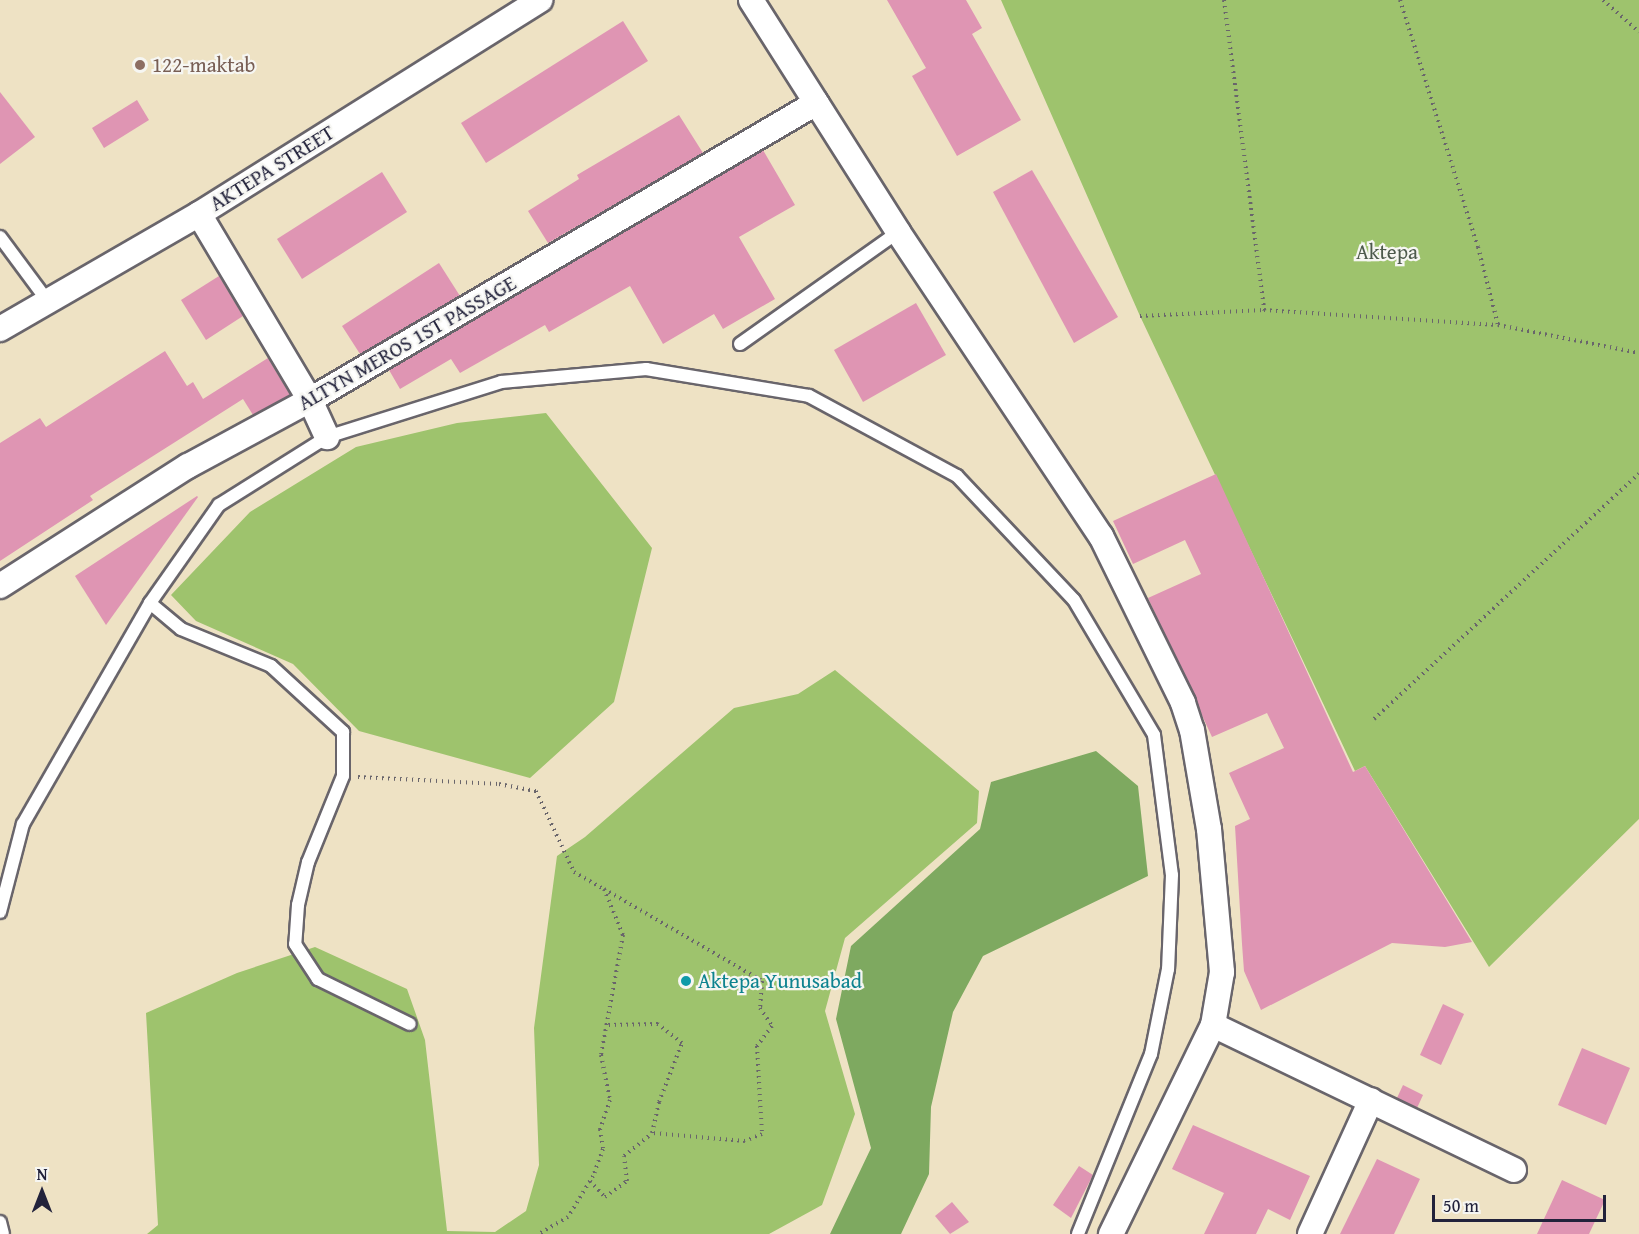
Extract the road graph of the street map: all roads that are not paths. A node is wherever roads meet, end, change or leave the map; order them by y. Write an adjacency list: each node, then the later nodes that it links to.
1 (540, 0): 4 (street, AKTEPA STREET)
2 (751, 0): 3 (street)
3 (816, 103): 6 (street); 11 (street, ALTYN MEROS 1ST PASSAGE)
4 (198, 214): 8 (street, AKTEPA STREET); 11 (street)
5 (0, 226): 7 (lane)
6 (898, 232): 10 (lane); 17 (street)
7 (3, 239): 8 (lane)
8 (50, 303): 9 (street, AKTEPA STREET)
9 (0, 329)
10 (740, 344)
11 (310, 400): 12 (street); 13 (street, ALTYN MEROS 1ST PASSAGE)
12 (327, 437): 14 (lane); 22 (lane)
13 (0, 586)
14 (150, 603): 15 (lane); 16 (lane)
15 (0, 912)
16 (410, 1024)
17 (1213, 1025): 18 (street); 23 (street)
18 (1371, 1100): 19 (street); 24 (street)
19 (1514, 1170)
20 (0, 1222): 21 (lane)
21 (3, 1234)
22 (1078, 1234)
23 (1111, 1234)
24 (1310, 1234)

